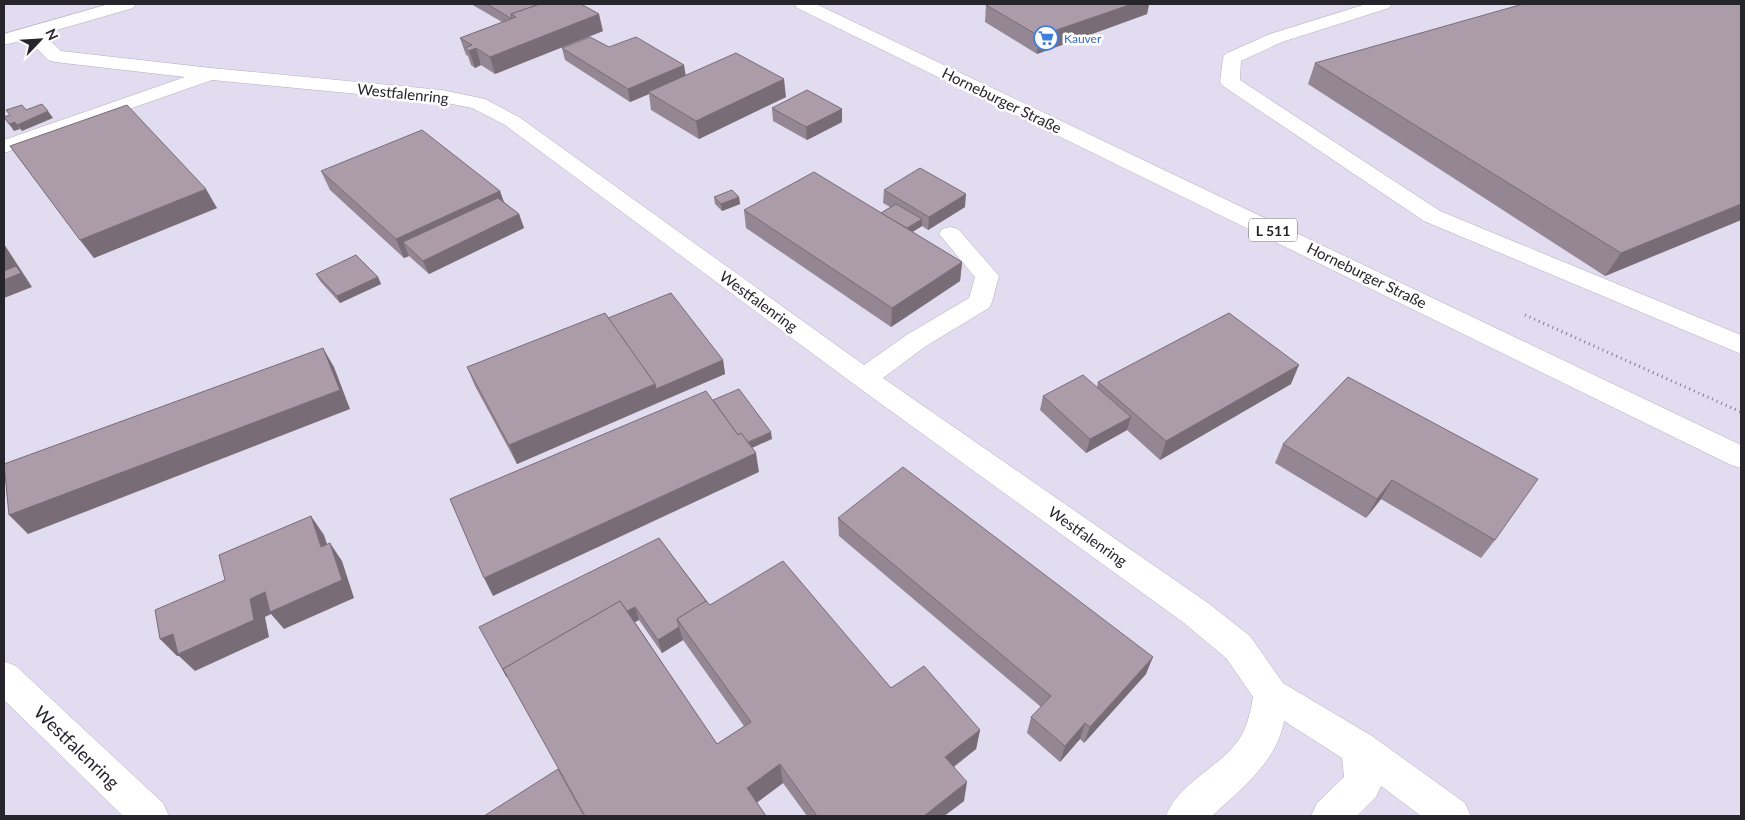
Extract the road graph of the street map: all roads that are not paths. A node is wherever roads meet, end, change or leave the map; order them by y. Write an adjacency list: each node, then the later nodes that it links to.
1 (127, 4): 4 (street)
2 (803, 4): 11 (street, Horneburger Straße / L 511)
3 (1383, 4): 9 (street)
4 (31, 32): 5 (street); 6 (street, Westfalenring)
5 (4, 40)
6 (211, 74): 7 (street); 10 (street, Westfalenring)
7 (4, 147)
8 (950, 234): 10 (street)
9 (1741, 345)
10 (864, 378): 13 (street, Westfalenring)
11 (1741, 458)
12 (4, 677): 16 (street, Westfalenring)
13 (1271, 694): 14 (street); 17 (street)
14 (1359, 748): 15 (street); 18 (street)
15 (1435, 810)
16 (150, 816)
17 (1185, 816)
18 (1330, 816)

